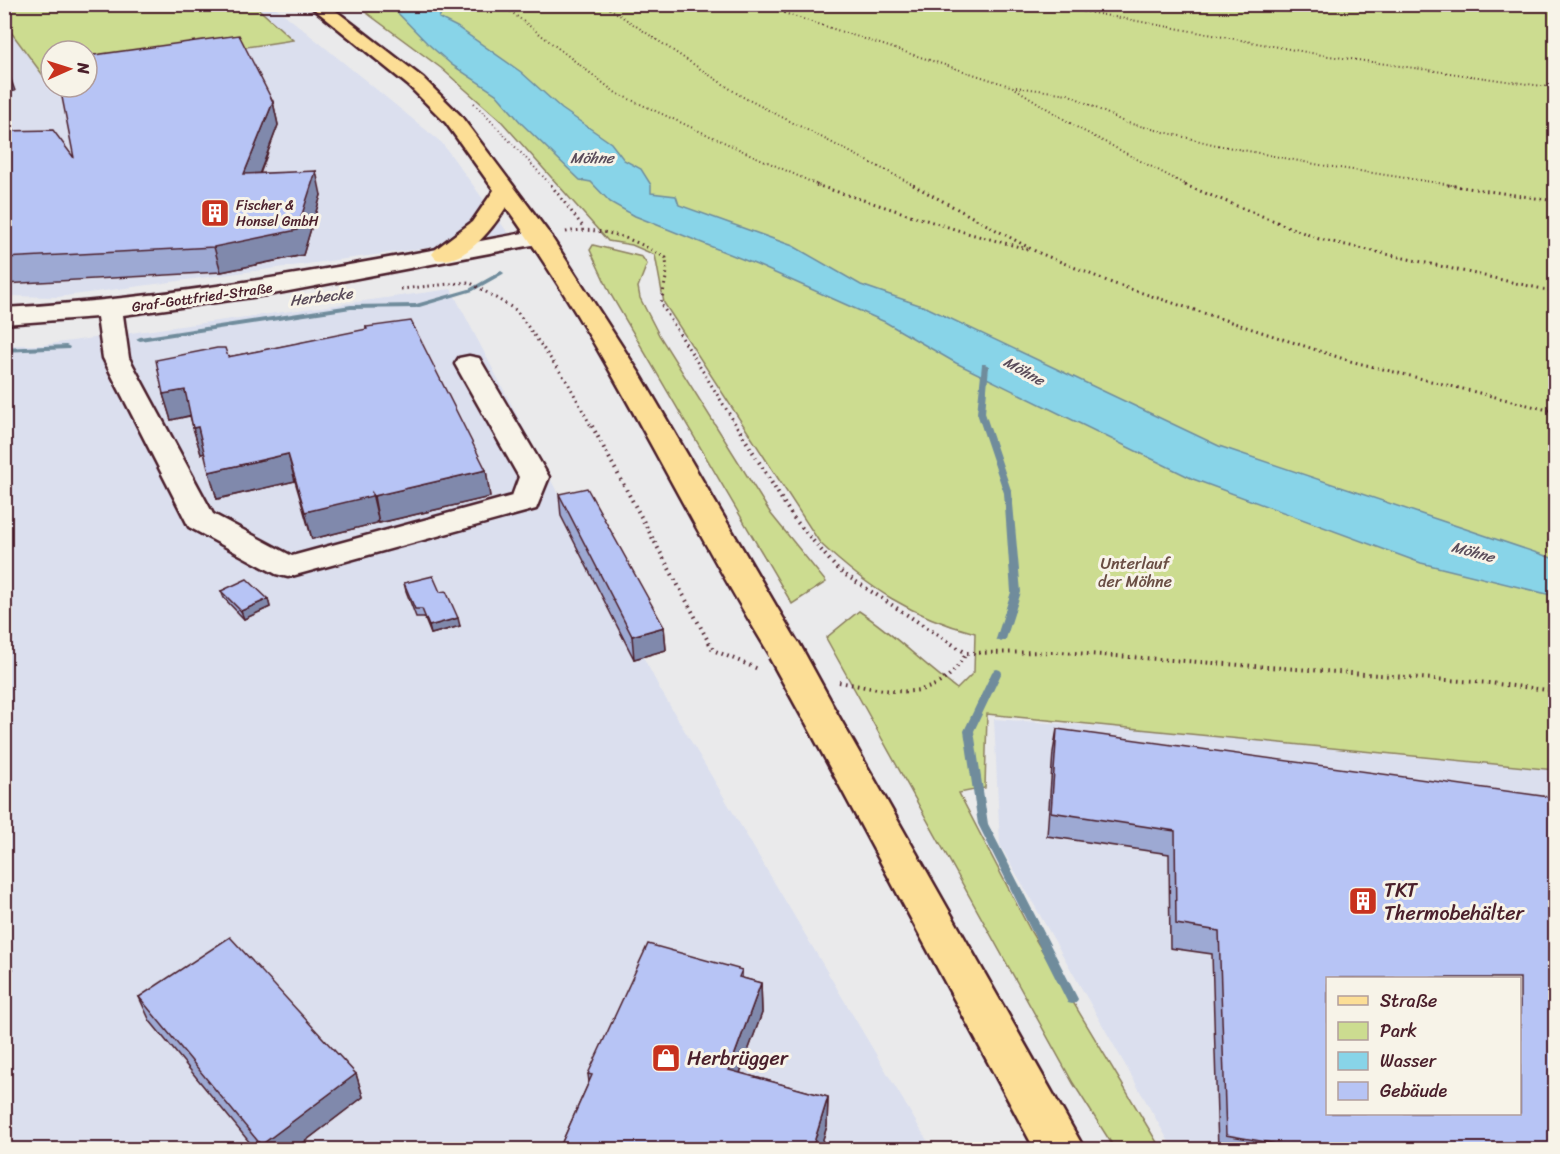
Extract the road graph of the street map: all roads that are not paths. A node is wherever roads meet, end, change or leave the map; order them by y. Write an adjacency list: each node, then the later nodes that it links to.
1 (316, 4): 2 (main road)
2 (505, 190): 3 (main road); 4 (main road)
3 (540, 237): 4 (street, Graf-Gottfried-Straße); 8 (main road, bridge)
4 (444, 254): 6 (street, Graf-Gottfried-Straße)
5 (4, 316): 6 (street, Graf-Gottfried-Straße)
6 (113, 334): 7 (street)
7 (469, 364)
8 (1061, 1149)

